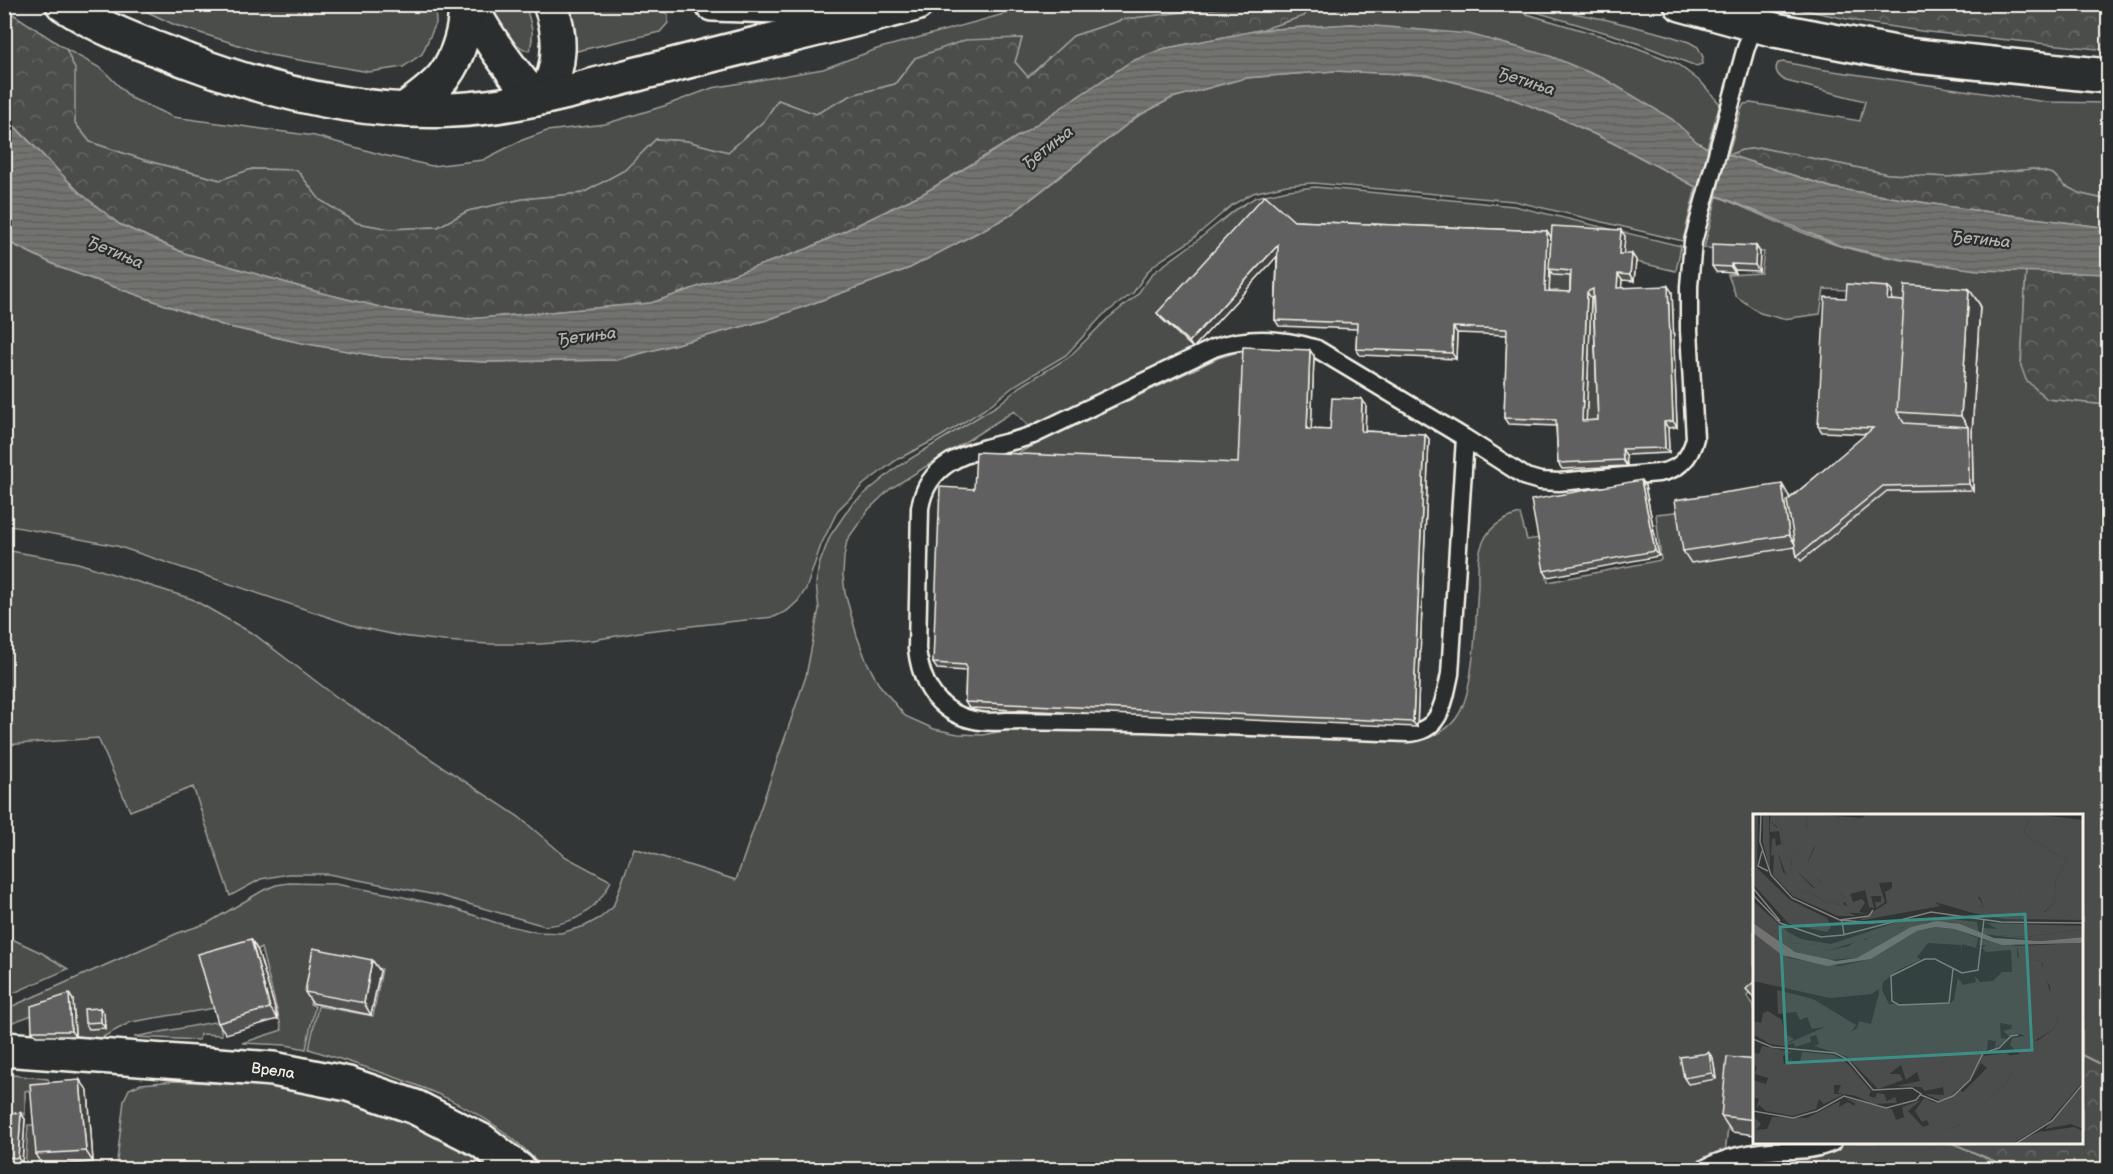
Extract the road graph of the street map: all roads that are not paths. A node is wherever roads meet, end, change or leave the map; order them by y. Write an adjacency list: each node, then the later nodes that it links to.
1 (63, 4): 10 (main road)
2 (467, 4): 9 (main road); 10 (main road)
3 (550, 4): 9 (main road)
4 (712, 4): 6 (main road)
5 (1681, 4): 7 (main road)
6 (905, 7): 9 (main road)
7 (1754, 24): 8 (main road); 11 (lane)
8 (2109, 76)
9 (541, 98): 10 (main road)
10 (404, 110)
11 (1465, 438): 11 (lane)
12 (4, 1049): 14 (main road, Врела)
13 (1830, 1144): 15 (lane)
14 (519, 1170)
15 (1702, 1170)

